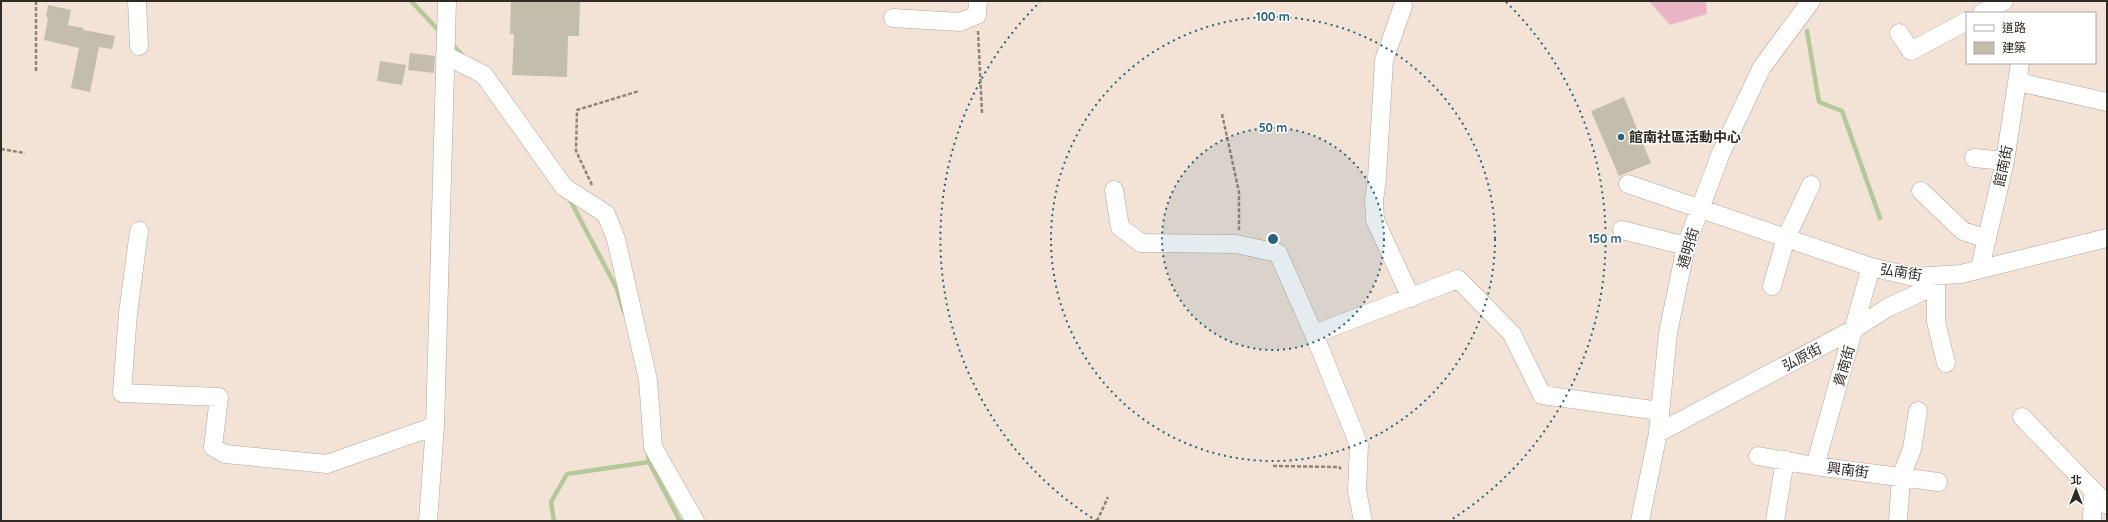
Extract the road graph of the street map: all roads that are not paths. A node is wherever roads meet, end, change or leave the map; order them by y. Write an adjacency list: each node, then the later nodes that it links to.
1 (136, 1): 12 (street)
2 (447, 1): 13 (street)
3 (1811, 1): 23 (street, 通明街)
4 (2004, 1): 7 (street); 8 (street)
5 (1403, 6): 34 (street)
6 (977, 8): 9 (street)
7 (1984, 12)
8 (2009, 12)
9 (893, 18)
10 (1966, 22): 11 (street)
11 (1898, 33)
12 (139, 46)
13 (445, 55): 41 (street); 51 (street)
14 (2020, 64): 15 (street, 館南街)
15 (2018, 82): 16 (street); 18 (street, 館南街)
16 (2107, 102)
17 (1974, 158): 18 (street)
18 (2005, 161): 28 (street, 館南街)
19 (1628, 184): 23 (street, 弘南街)
20 (1811, 185): 26 (street)
21 (1114, 190): 36 (street)
22 (1921, 191): 28 (street)
23 (1701, 208): 26 (street, 弘南街); 29 (street, 通明街)
24 (1622, 230): 29 (street)
25 (139, 231): 41 (street)
26 (1786, 238): 30 (street, 弘南街); 33 (street)
27 (2107, 238): 31 (street, 弘南街)
28 (1987, 239): 31 (street, 館南街)
29 (1686, 246): 38 (street, 通明街)
30 (1871, 267): 32 (street, 弘南街); 35 (street, 貴南街)
31 (1980, 268): 32 (street, 弘南街)
32 (1938, 278): 35 (street, 弘原街); 37 (street)
33 (1772, 286)
34 (1411, 298): 36 (street); 38 (street)
35 (1854, 329): 42 (street, 弘原街); 45 (street, 貴南街)
36 (1314, 334): 52 (street)
37 (1946, 363)
38 (1660, 411): 42 (street, 通明街)
39 (1918, 411): 46 (street)
40 (2022, 417): 48 (street)
41 (435, 426): 50 (street)
42 (1658, 433): 53 (street, 通明街)
43 (1758, 456): 44 (street, 興南街)
44 (1785, 460): 45 (street, 興南街); 54 (street)
45 (1815, 466): 46 (street, 興南街)
46 (1901, 477): 47 (street, 興南街); 55 (street)
47 (1938, 482)
48 (2093, 491): 49 (street); 56 (street)
49 (2107, 505)
50 (428, 521)
51 (695, 521)
52 (1363, 521)
53 (1640, 521)
54 (1775, 521)
55 (1898, 521)
56 (2092, 521)

